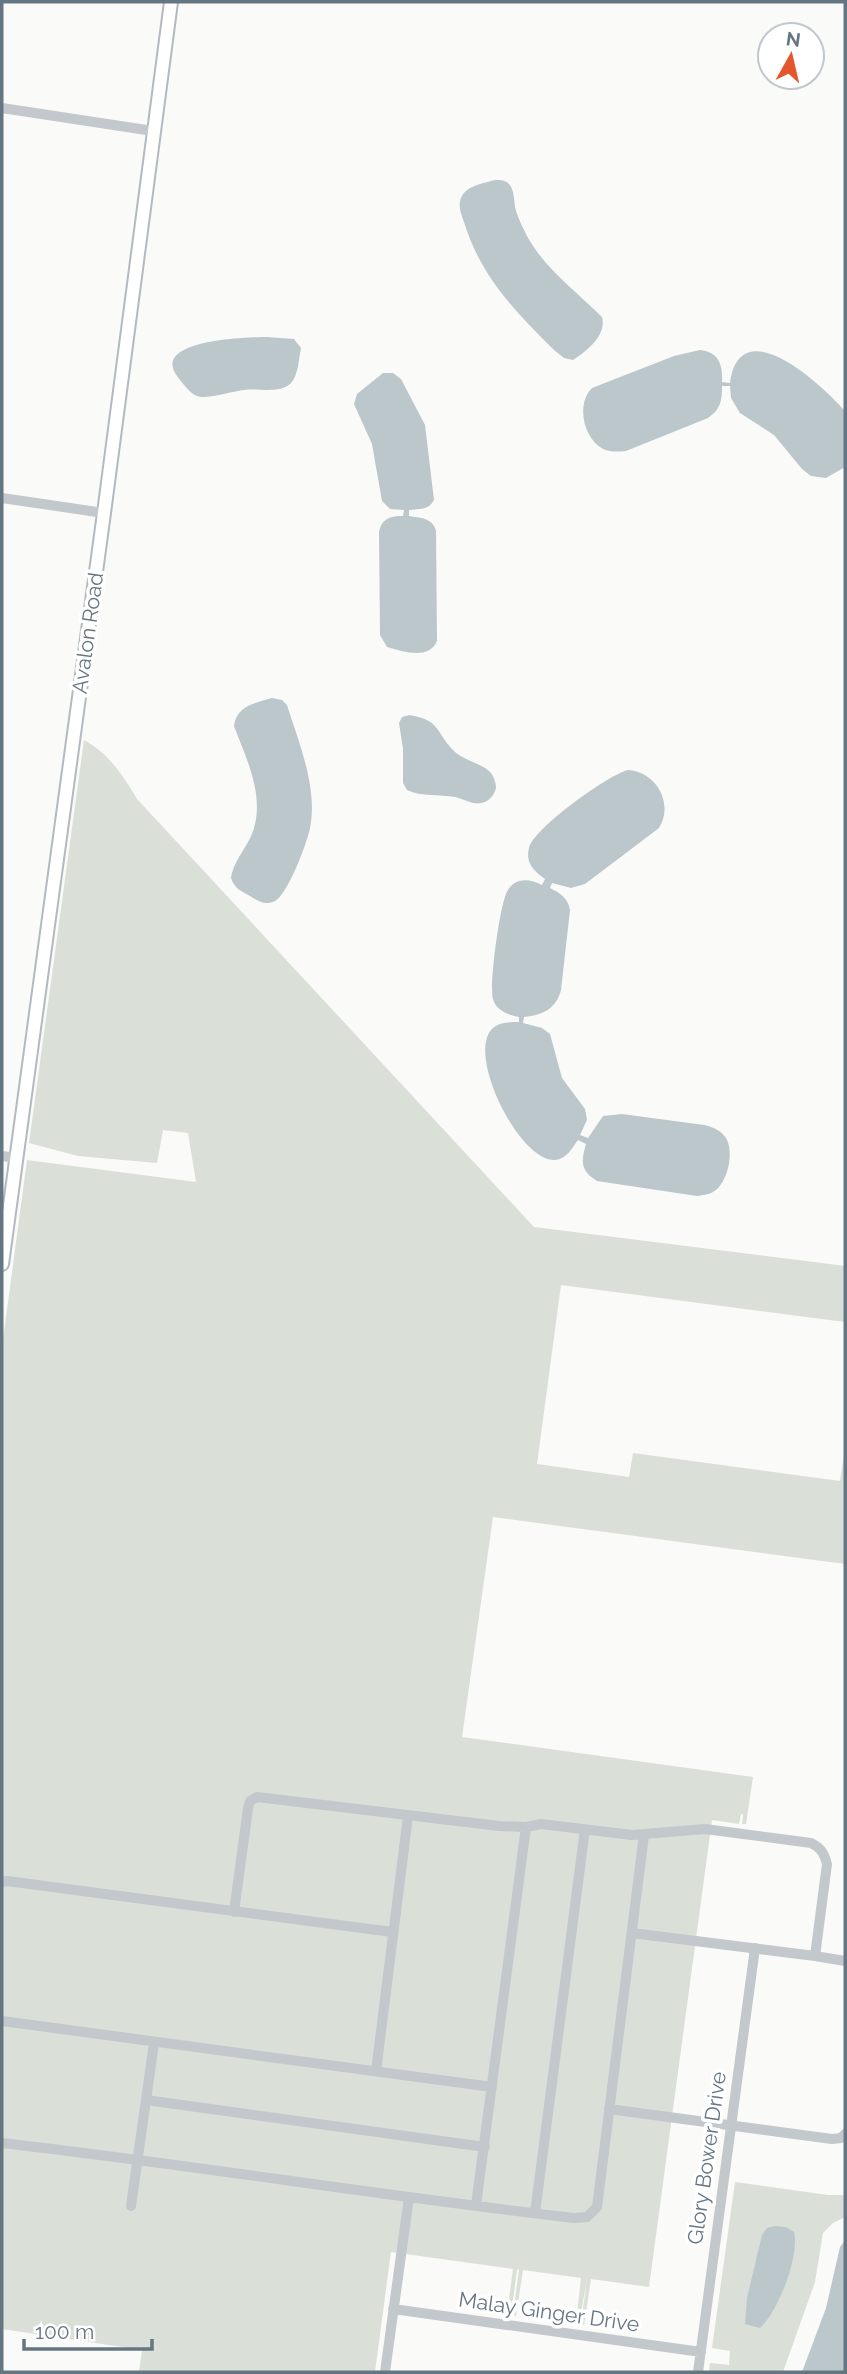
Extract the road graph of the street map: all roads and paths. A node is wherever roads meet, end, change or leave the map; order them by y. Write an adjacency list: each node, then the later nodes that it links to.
1 (171, 2): 3 (main road, Avalon Road)
2 (2, 108): 3 (street)
3 (153, 131): 5 (main road, Avalon Road)
4 (2, 498): 5 (street)
5 (104, 513): 7 (main road, Avalon Road)
6 (2, 1156): 7 (street)
7 (16, 1158): 8 (main road, Avalon Road)
8 (2, 1264)
9 (408, 1816): 10 (street); 14 (street); 15 (street)
10 (526, 1827): 11 (street); 23 (street)
11 (585, 1829): 12 (street); 34 (street)
12 (644, 1835): 16 (street); 18 (street)
13 (2, 1882): 14 (street)
14 (234, 1912): 15 (street)
15 (392, 1932): 22 (street)
16 (632, 1933): 17 (street); 25 (street)
17 (755, 1948): 18 (street); 26 (street, Glory Bower Drive)
18 (815, 1956): 19 (street)
19 (845, 1961)
20 (2, 2021): 21 (street)
21 (154, 2043): 22 (street); 24 (street)
22 (376, 2071): 23 (street)
23 (492, 2087): 29 (street)
24 (146, 2100): 29 (street); 30 (street)
25 (609, 2109): 26 (street); 34 (street)
26 (731, 2124): 27 (street); 36 (street, Glory Bower Drive)
27 (845, 2134)
28 (2, 2143): 30 (street)
29 (485, 2147): 32 (street)
30 (138, 2159): 31 (street); 33 (street)
31 (409, 2197): 32 (street); 35 (street)
32 (476, 2205): 34 (street)
33 (131, 2206)
34 (535, 2213)
35 (393, 2309): 36 (street, Malay Ginger Drive); 37 (street)
36 (701, 2352): 38 (street, Glory Bower Drive)
37 (385, 2372)
38 (698, 2372)

